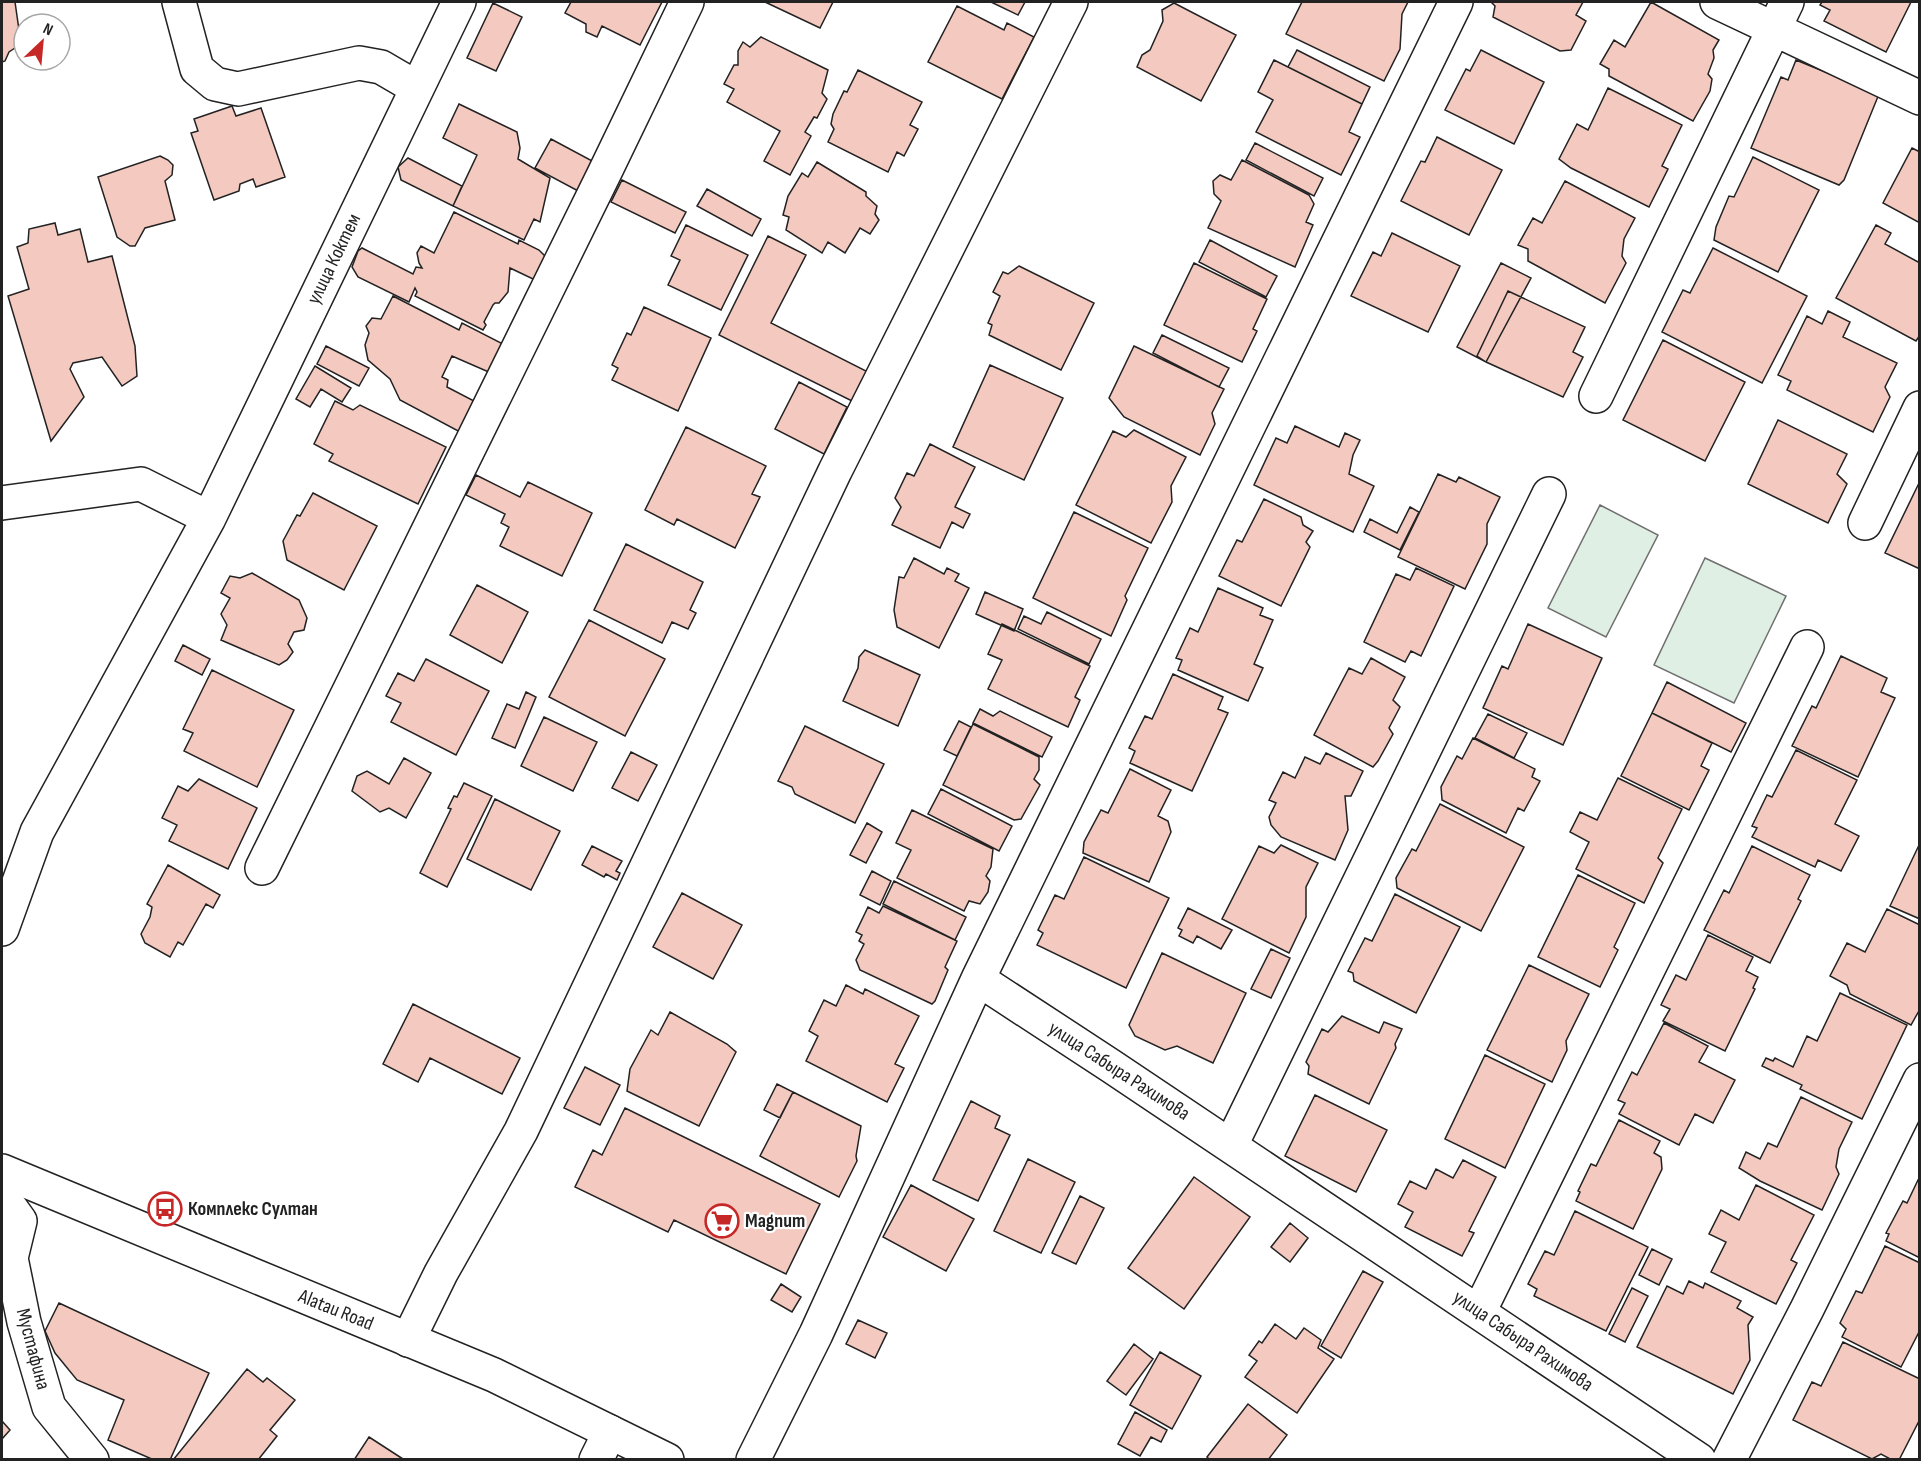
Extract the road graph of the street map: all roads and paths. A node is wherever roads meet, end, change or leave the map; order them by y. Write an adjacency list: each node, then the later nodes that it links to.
1 (179, 2): 8 (street)
2 (459, 2): 8 (street, улица Коктем)
3 (687, 2): 17 (street)
4 (1071, 2): 25 (street)
5 (1456, 2): 19 (street)
6 (1717, 2): 7 (street)
7 (1780, 15): 9 (street); 10 (street)
8 (417, 88): 14 (street, улица Коктем)
9 (1920, 98)
10 (1596, 396)
11 (1920, 408): 15 (street)
12 (1549, 494): 21 (street)
13 (2, 503): 14 (street)
14 (209, 518): 18 (street, улица Коктем)
15 (1865, 523)
16 (1807, 647): 24 (street)
17 (262, 868)
18 (2, 929)
19 (978, 980): 21 (street, улица Сабыра Рахимова); 29 (street)
20 (1920, 1080): 31 (street)
21 (1231, 1145): 24 (street, улица Сабыра Рахимова)
22 (2, 1172): 25 (street, Alatau Road)
23 (2, 1196): 27 (street, Мустафина)
24 (1479, 1312): 30 (street, улица Сабыра Рахимова)
25 (408, 1340): 26 (street, Alatau Road)
26 (603, 1446): 28 (street, Alatau Road)
27 (92, 1460)
28 (667, 1460)
29 (753, 1460)
30 (1699, 1460)
31 (1729, 1460)

